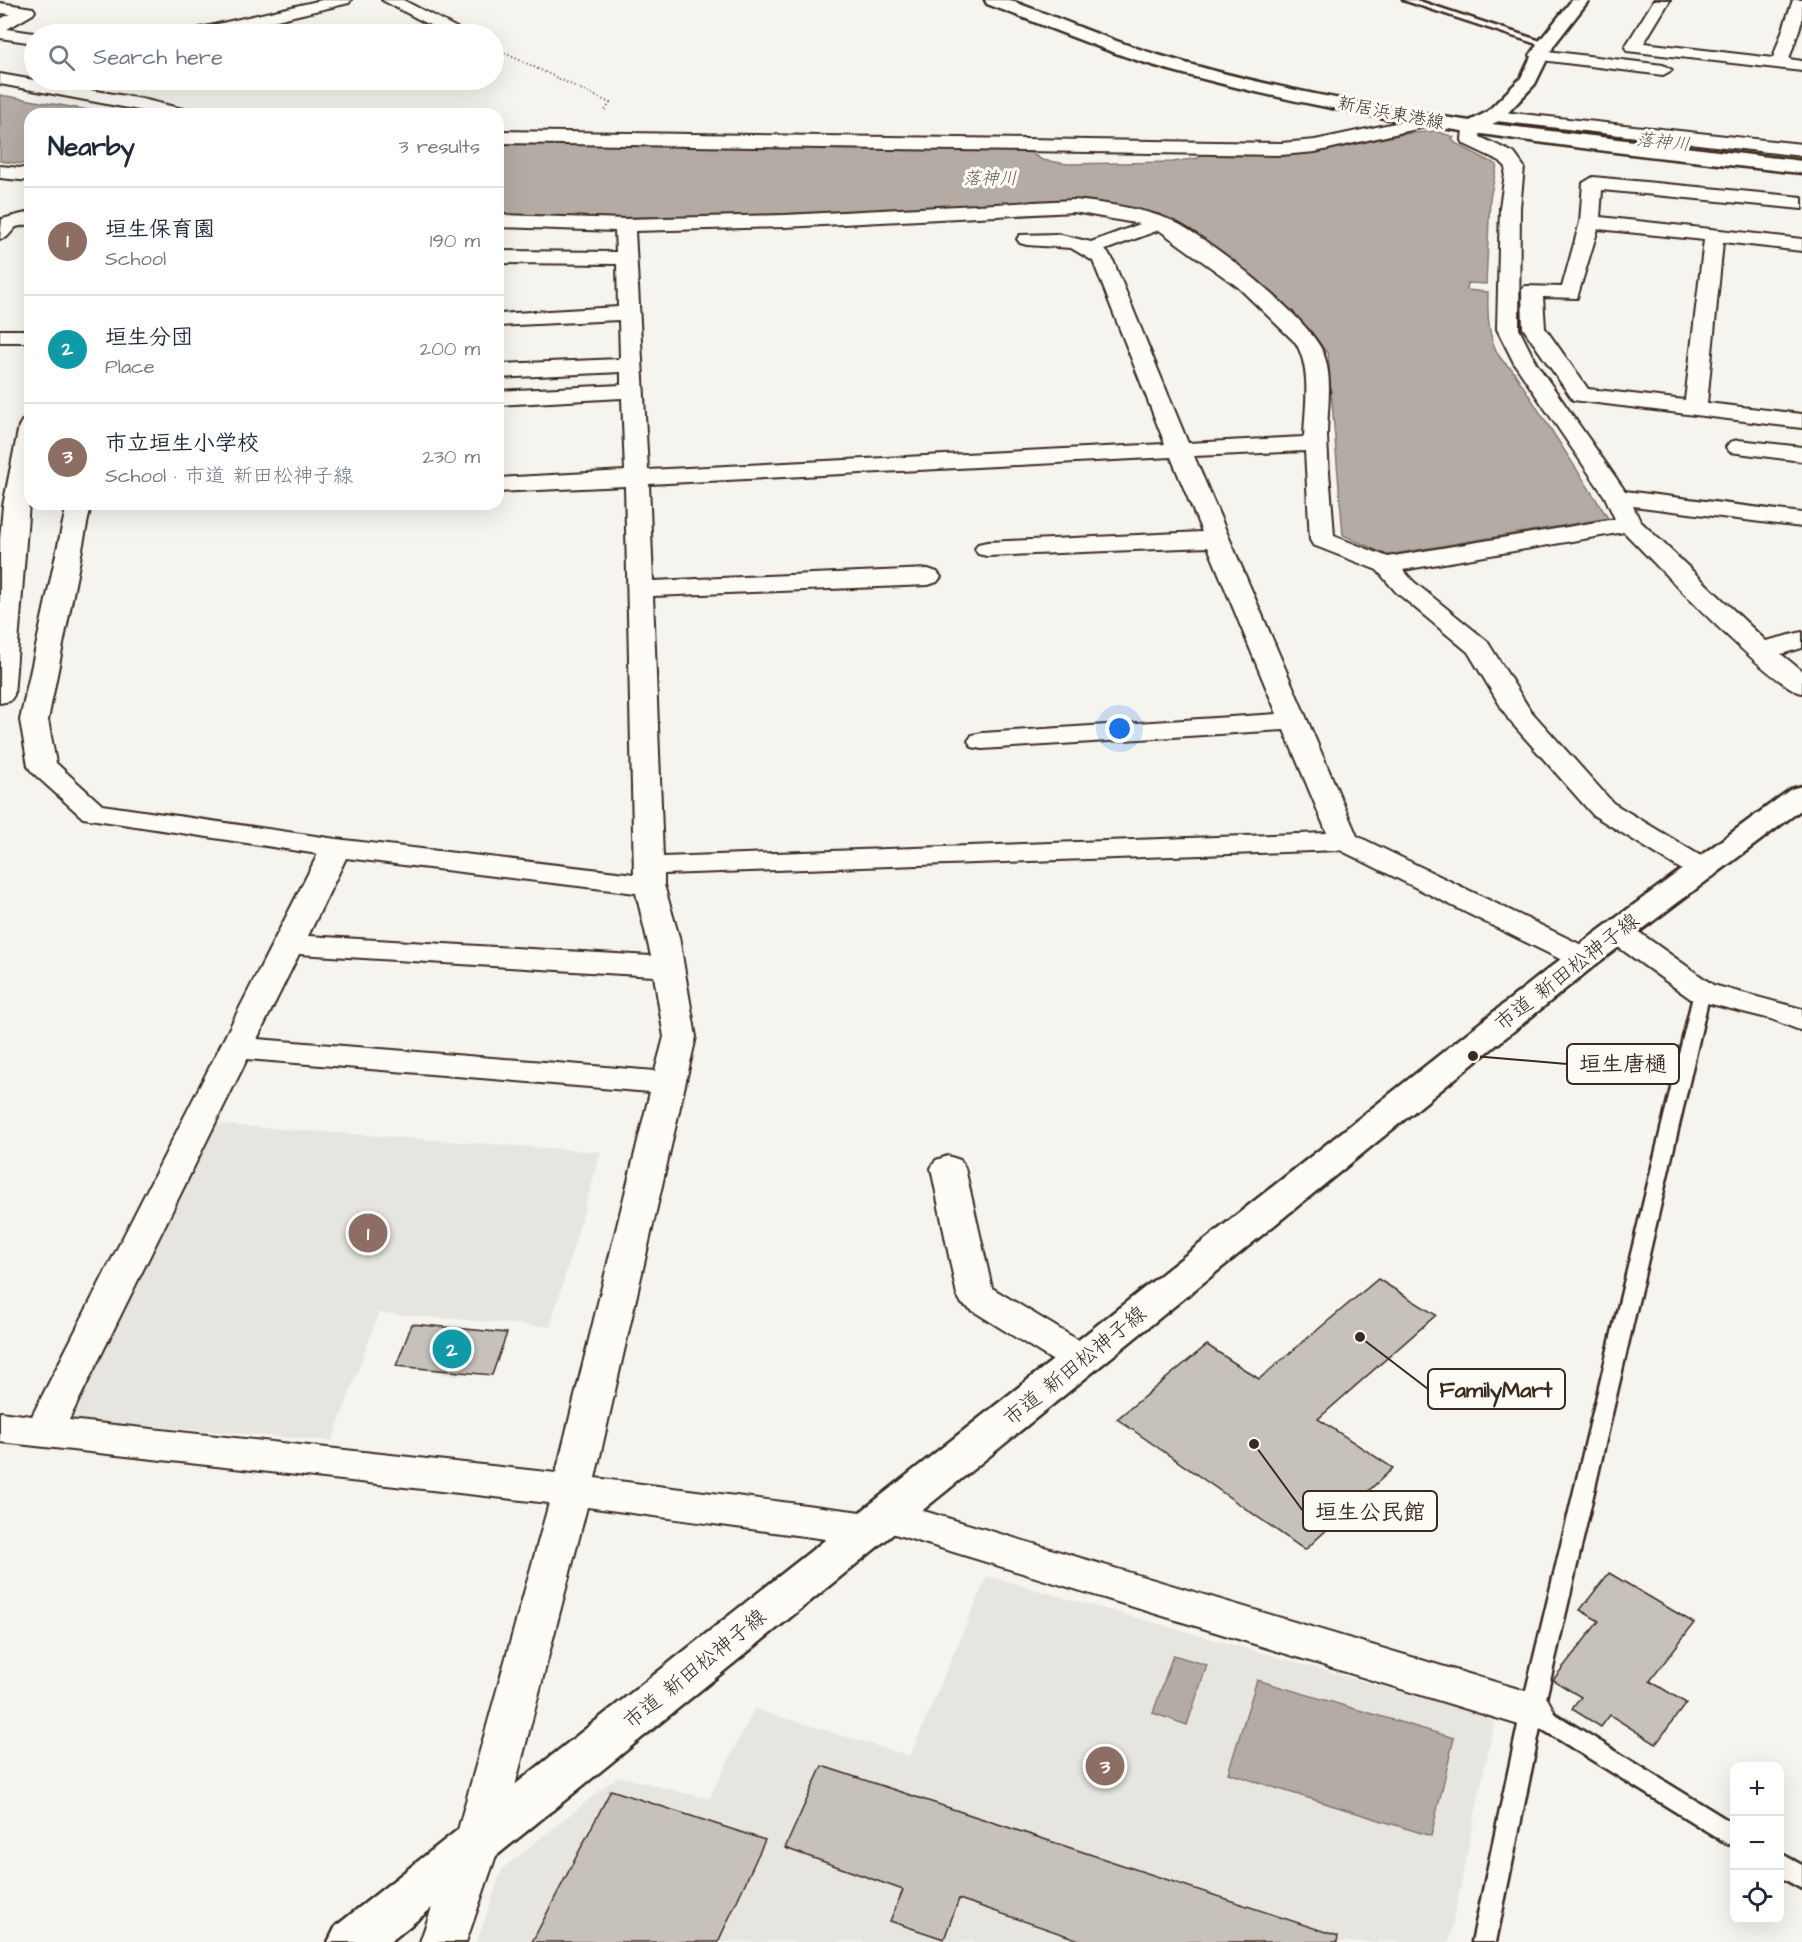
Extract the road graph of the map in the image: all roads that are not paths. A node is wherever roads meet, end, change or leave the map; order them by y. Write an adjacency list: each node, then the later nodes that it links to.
1 (343, 0): 9 (street)
2 (390, 0): 10 (street)
3 (993, 0): 23 (street, 新居浜東港線)
4 (1407, 0): 14 (lane)
5 (1581, 0): 14 (street)
6 (1662, 0): 15 (street)
7 (1801, 0): 15 (street)
8 (0, 8): 11 (street)
9 (241, 24)
10 (441, 24)
11 (0, 26)
12 (0, 33): 13 (street)
13 (24, 37)
14 (1542, 49): 17 (street); 22 (street)
15 (1779, 64): 16 (street)
16 (1802, 66)
17 (1676, 72)
18 (0, 79): 19 (street)
19 (24, 84)
20 (57, 90): 21 (street)
21 (150, 108)
22 (1494, 116): 24 (street); 26 (street)
23 (1428, 121): 24 (street, 新居浜東港線); 25 (street)
24 (1472, 128): 27 (street, 新居浜東港線); 60 (street)
25 (504, 137)
26 (1802, 150)
27 (1802, 167)
28 (0, 172): 29 (street)
29 (24, 174)
30 (1802, 203): 33 (street)
31 (24, 219): 36 (street)
32 (504, 221): 35 (street)
33 (1590, 222): 37 (street); 51 (street)
34 (1161, 223): 35 (street); 40 (street); 53 (street)
35 (626, 225): 42 (street)
36 (0, 232)
37 (1714, 236): 39 (street); 51 (street)
38 (1027, 239): 40 (street)
39 (1802, 245)
40 (1093, 248): 55 (street)
41 (504, 257): 42 (street)
42 (625, 258): 43 (street)
43 (628, 314): 44 (street); 47 (street)
44 (504, 320)
45 (0, 336): 46 (street)
46 (24, 336)
47 (631, 364): 48 (street); 49 (street)
48 (504, 371)
49 (633, 392): 50 (street); 58 (street)
50 (504, 398)
51 (1695, 408): 52 (street)
52 (1802, 421)
53 (1316, 443): 55 (street); 66 (street)
54 (1738, 447): 56 (street)
55 (1179, 452): 58 (street); 64 (street)
56 (1802, 454)
57 (24, 458): 72 (street)
58 (637, 478): 59 (street); 68 (street)
59 (504, 485)
60 (1617, 497): 62 (street); 63 (street)
61 (86, 510): 77 (street)
62 (1802, 520)
63 (1629, 524): 66 (street); 70 (street)
64 (1216, 539): 65 (street); 73 (street)
65 (987, 549)
66 (1386, 565): 78 (street)
67 (928, 577): 68 (street)
68 (640, 589): 79 (street)
69 (1802, 640): 70 (street)
70 (1761, 651): 71 (street)
71 (1802, 685)
72 (0, 695)
73 (1294, 721): 74 (street); 76 (street)
74 (982, 741)
75 (1802, 795): 78 (street, 市道 新田松神子線)
76 (1345, 841): 79 (street); 82 (street)
77 (336, 848): 79 (street); 81 (street)
78 (1702, 870): 80 (street, 市道 新田松神子線)
79 (649, 876): 83 (street)
80 (1618, 932): 82 (street, 市道 新田松神子線); 84 (street)
81 (289, 944): 83 (street); 86 (street)
82 (1583, 958): 89 (street, 市道 新田松神子線)
83 (669, 968): 87 (street)
84 (1702, 992): 85 (street); 94 (lane)
85 (1802, 1021)
86 (236, 1048): 87 (street); 91 (street)
87 (669, 1083): 92 (street)
88 (948, 1168): 89 (street)
89 (1081, 1360): 93 (street, 市道 新田松神子線)
90 (0, 1427): 91 (street)
91 (44, 1431): 92 (street)
92 (572, 1490): 93 (street); 96 (street)
93 (879, 1523): 94 (street); 96 (street, 市道 新田松神子線)
94 (1532, 1712): 95 (lane); 101 (lane)
95 (1730, 1834)
96 (477, 1844): 99 (street, 市道 新田松神子線); 100 (street)
97 (1784, 1867): 98 (lane)
98 (1802, 1878)
99 (353, 1942)
100 (443, 1942)
101 (1484, 1942)

